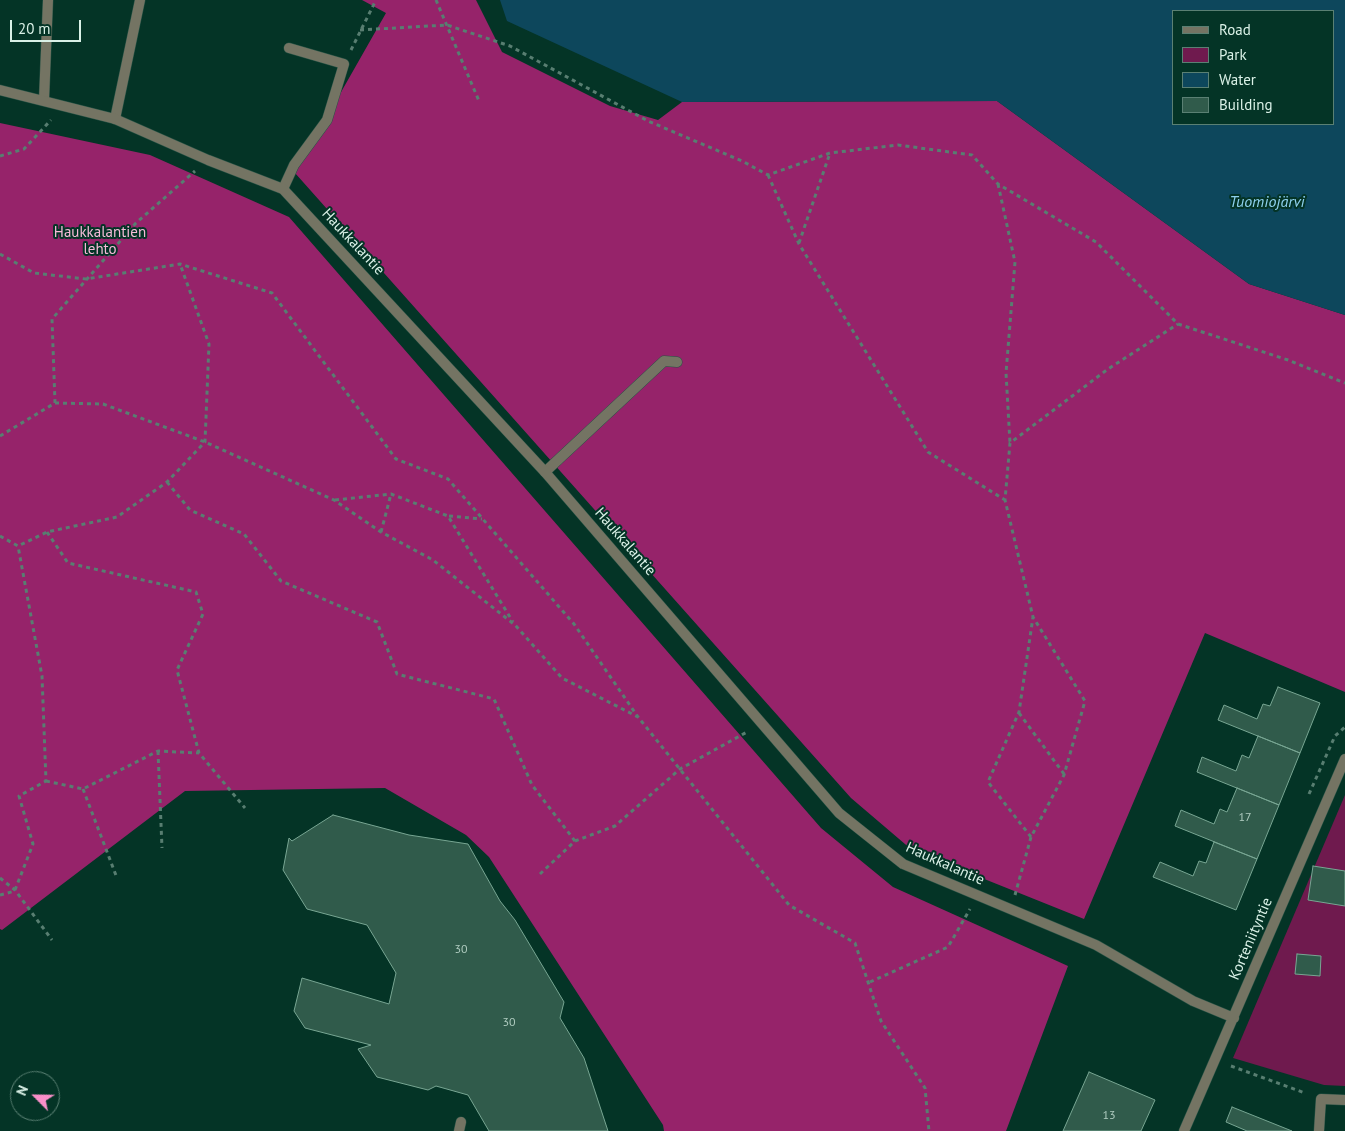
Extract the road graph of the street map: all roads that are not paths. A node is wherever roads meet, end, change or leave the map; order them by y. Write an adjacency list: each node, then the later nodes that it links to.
1 (48, 0): 5 (street)
2 (140, 0): 6 (street)
3 (289, 48): 7 (street)
4 (0, 90): 5 (street, Haukkalantie)
5 (44, 100): 6 (street, Haukkalantie)
6 (115, 119): 7 (street, Haukkalantie)
7 (283, 189): 9 (street, Haukkalantie)
8 (677, 362): 9 (street)
9 (545, 472): 11 (street, Haukkalantie)
10 (1345, 759): 11 (street, Korteniityntie)
11 (1234, 1018): 13 (street, Korteniityntie)
12 (1345, 1100): 14 (street)
13 (1184, 1131)
14 (1319, 1131)

